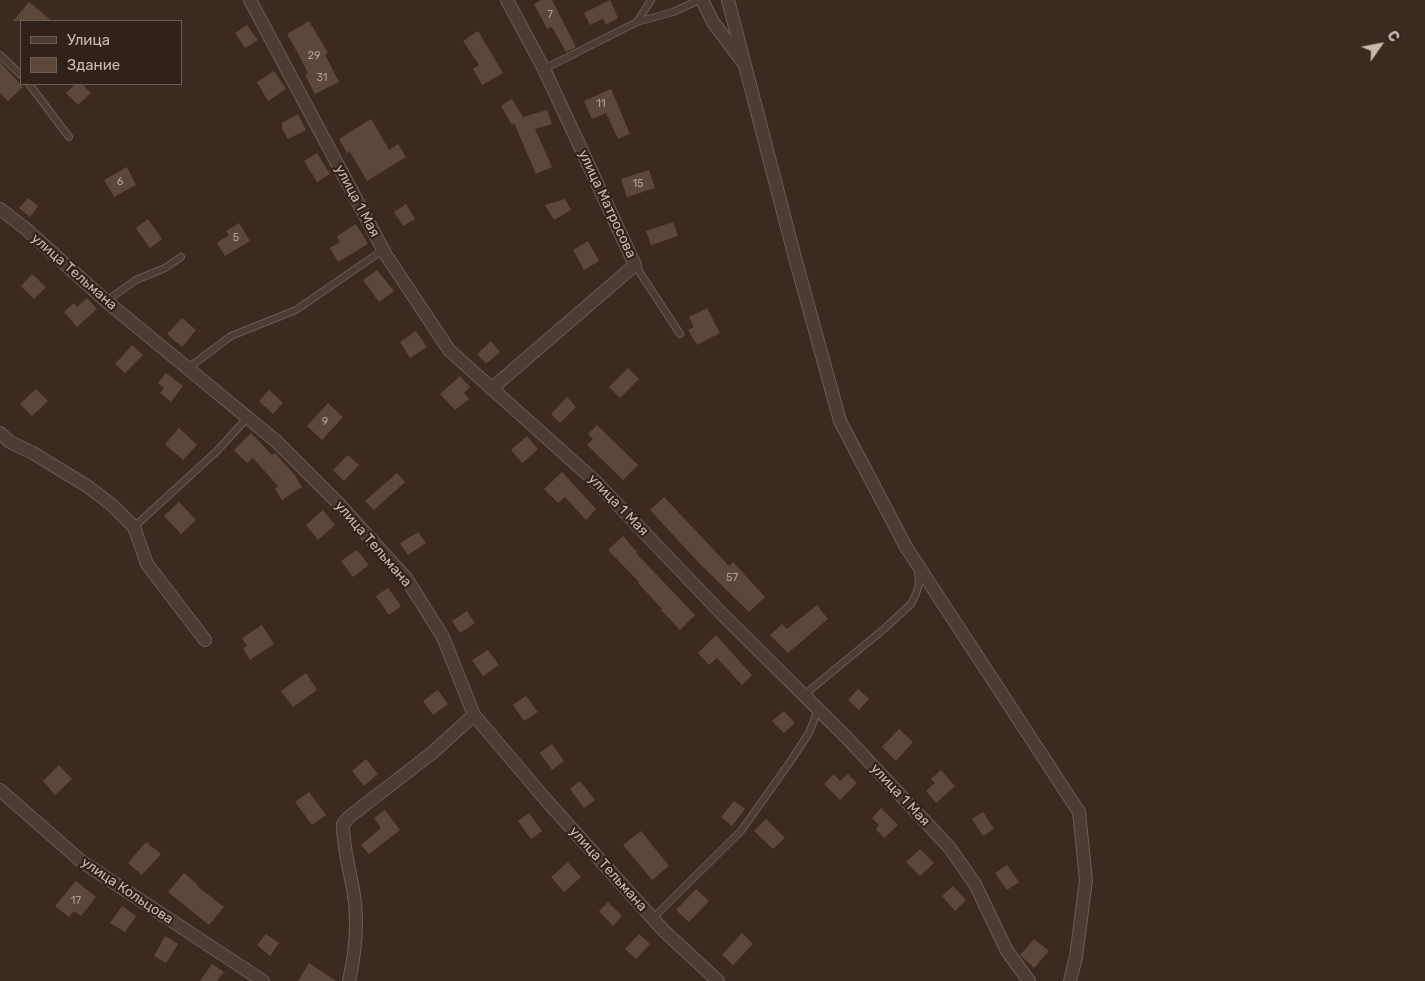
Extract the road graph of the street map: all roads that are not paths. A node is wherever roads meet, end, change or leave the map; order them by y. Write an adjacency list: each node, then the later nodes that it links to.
1 (250, 0): 14 (street, улица 1 Мая)
2 (507, 0): 9 (street, улица Матросова)
3 (652, 0): 6 (lane)
4 (701, 0): 6 (lane); 8 (street)
5 (728, 0): 8 (street)
6 (637, 22): 9 (lane)
7 (0, 55): 10 (lane)
8 (745, 65): 24 (street)
9 (544, 69): 16 (street, улица Матросова)
10 (20, 74)
11 (30, 85): 12 (lane)
12 (68, 137)
13 (0, 209): 17 (street, улица Тельмана)
14 (383, 250): 19 (lane); 20 (street, улица 1 Мая)
15 (181, 257): 17 (lane)
16 (635, 265): 18 (lane); 20 (street, улица Матросова)
17 (106, 301): 19 (street, улица Тельмана)
18 (680, 334)
19 (188, 368): 21 (street, улица Тельмана)
20 (491, 389): 26 (street, улица 1 Мая)
21 (248, 417): 23 (lane); 28 (street, улица Тельмана)
22 (0, 433): 23 (street)
23 (134, 527): 25 (street)
24 (917, 563): 26 (lane); 35 (street)
25 (205, 640)
26 (804, 695): 27 (street, улица 1 Мая)
27 (818, 710): 30 (lane); 34 (street, улица 1 Мая)
28 (474, 715): 30 (street, улица Тельмана); 32 (street)
29 (0, 790): 31 (street, улица Кольцова)
30 (653, 918): 33 (street, улица Тельмана)
31 (263, 981)
32 (349, 981)
33 (718, 981)
34 (1029, 981)
35 (1070, 981)

